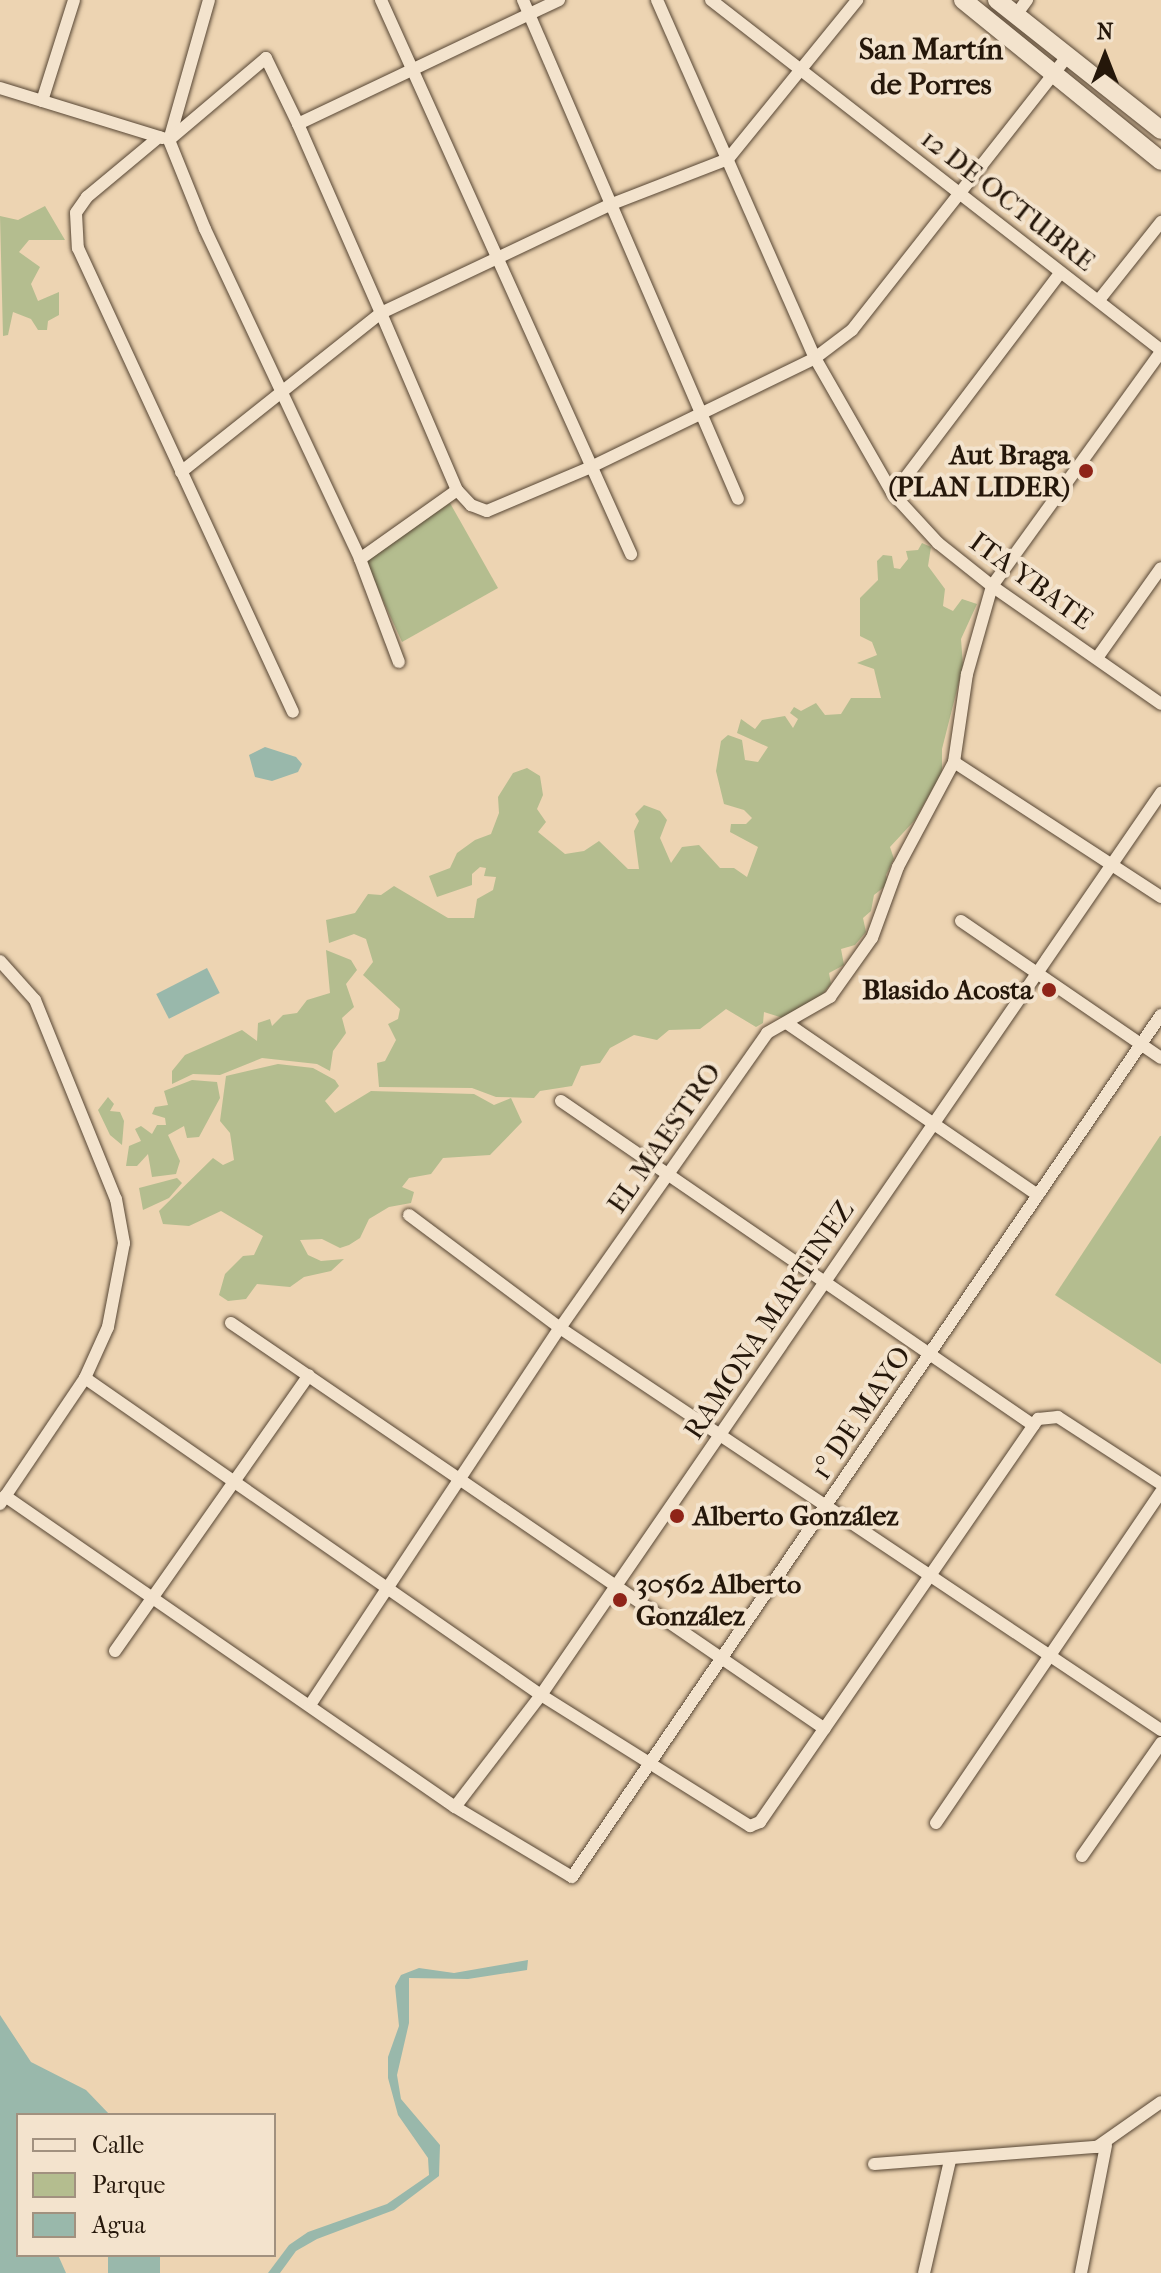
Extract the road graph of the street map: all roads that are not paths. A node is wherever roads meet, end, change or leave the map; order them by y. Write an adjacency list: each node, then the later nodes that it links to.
1 (74, 0): 18 (street)
2 (209, 0): 21 (street)
3 (381, 0): 14 (street)
4 (523, 0): 12 (street)
5 (559, 0): 12 (street)
6 (657, 0): 22 (street, ITA YBATE)
7 (711, 0): 15 (street, 12 DE OCTUBRE)
8 (857, 0): 15 (street)
9 (963, 0): 16 (main road)
10 (997, 0): 11 (main road)
11 (1022, 8): 13 (main road)
12 (529, 14): 14 (street); 25 (street)
13 (1067, 57): 16 (street); 20 (main road)
14 (413, 69): 19 (street); 27 (street)
15 (802, 71): 22 (street); 24 (street, 12 DE OCTUBRE)
16 (1055, 74): 23 (main road); 24 (street)
17 (0, 88): 18 (street)
18 (42, 101): 21 (street)
19 (298, 124): 21 (street); 30 (street)
20 (1161, 130)
21 (164, 138): 33 (street); 36 (street)
22 (728, 159): 25 (street); 32 (street, ITA YBATE)
23 (1161, 161)
24 (963, 194): 28 (street, 12 DE OCTUBRE); 32 (street)
25 (612, 204): 27 (street); 34 (street)
26 (1161, 222): 29 (street)
27 (496, 258): 30 (street); 35 (street)
28 (1060, 273): 29 (street, 12 DE OCTUBRE); 38 (street)
29 (1099, 300): 31 (street, 12 DE OCTUBRE)
30 (381, 313): 33 (street); 37 (street)
31 (1161, 351): 43 (street, EL MAESTRO)
32 (815, 358): 34 (street); 38 (street, ITA YBATE)
33 (281, 395): 36 (street); 41 (street)
34 (701, 412): 35 (street); 39 (street)
35 (591, 467): 37 (street); 40 (street)
36 (181, 472): 47 (street)
37 (457, 490): 41 (street)
38 (893, 494): 43 (street, ITA YBATE)
39 (738, 499)
40 (631, 554)
41 (360, 559): 45 (street)
42 (1161, 568): 44 (street)
43 (992, 586): 44 (street, ITA YBATE); 48 (street, EL MAESTRO)
44 (1097, 658): 46 (street, ITA YBATE)
45 (399, 662)
46 (1161, 704)
47 (293, 712)
48 (954, 762): 50 (street); 56 (street, EL MAESTRO)
49 (1161, 793): 50 (street, RAMONA MARTINEZ)
50 (1111, 868): 51 (street); 54 (street, RAMONA MARTINEZ)
51 (1161, 897)
52 (961, 921): 54 (street)
53 (0, 961): 69 (street)
54 (1037, 972): 57 (street); 60 (street, RAMONA MARTINEZ)
55 (1161, 1015): 57 (street, 1° DE MAYO)
56 (788, 1024): 60 (street); 61 (street, EL MAESTRO)
57 (1141, 1044): 58 (street); 62 (street, 1° DE MAYO)
58 (1161, 1058)
59 (561, 1101): 61 (street)
60 (934, 1122): 62 (street); 64 (street, RAMONA MARTINEZ)
61 (668, 1174): 64 (street); 66 (street, EL MAESTRO)
62 (1038, 1195): 67 (street, 1° DE MAYO)
63 (409, 1215): 66 (street)
64 (824, 1282): 67 (street); 71 (street, RAMONA MARTINEZ)
65 (231, 1323): 68 (street)
66 (560, 1328): 71 (street); 72 (street, EL MAESTRO)
67 (930, 1354): 70 (street); 77 (street, 1° DE MAYO)
68 (309, 1375): 72 (street); 73 (street)
69 (85, 1378): 73 (street); 76 (street)
70 (1033, 1425): 74 (street); 78 (street)
71 (719, 1434): 77 (street); 79 (street, RAMONA MARTINEZ)
72 (458, 1478): 79 (street); 80 (street, EL MAESTRO)
73 (233, 1482): 80 (street); 81 (street)
74 (1161, 1484)
75 (1161, 1492): 83 (street)
76 (3, 1500): 81 (street)
77 (827, 1506): 78 (street); 84 (street, 1° DE MAYO)
78 (930, 1575): 83 (street); 87 (street)
79 (615, 1586): 84 (street); 85 (street, RAMONA MARTINEZ)
80 (385, 1587): 85 (street); 86 (street, EL MAESTRO)
81 (152, 1597): 82 (street); 86 (street)
82 (115, 1651)
83 (1047, 1653): 88 (street); 92 (street)
84 (723, 1659): 87 (street); 90 (street, 1° DE MAYO)
85 (541, 1695): 90 (street); 91 (street, RAMONA MARTINEZ)
86 (310, 1705): 91 (street)
87 (825, 1729): 90 (street)
88 (1161, 1730)
89 (1161, 1743): 93 (street)
90 (650, 1763): 91 (street, 1° DE MAYO)
91 (455, 1807)
92 (936, 1823)
93 (1082, 1856)
94 (1161, 2102): 95 (street)
95 (1106, 2145): 96 (street); 99 (street)
96 (950, 2160): 97 (street); 98 (street)
97 (874, 2164)
98 (924, 2273)
99 (1081, 2273)

